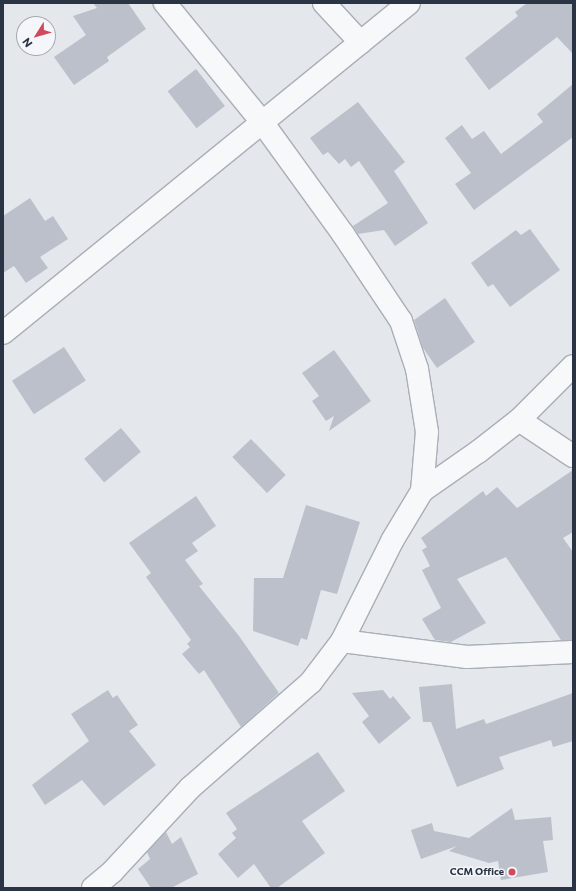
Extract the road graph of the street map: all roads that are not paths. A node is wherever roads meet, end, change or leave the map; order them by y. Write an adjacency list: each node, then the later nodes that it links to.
1 (165, 3): 5 (street)
2 (324, 3): 4 (street)
3 (409, 3): 4 (street)
4 (360, 43): 5 (street)
5 (262, 122): 6 (street); 10 (street)
6 (3, 332)
7 (573, 366): 8 (street)
8 (519, 420): 9 (street); 10 (street)
9 (573, 456)
10 (422, 491): 11 (street)
11 (342, 640): 12 (street); 13 (street)
12 (573, 652)
13 (93, 888)

